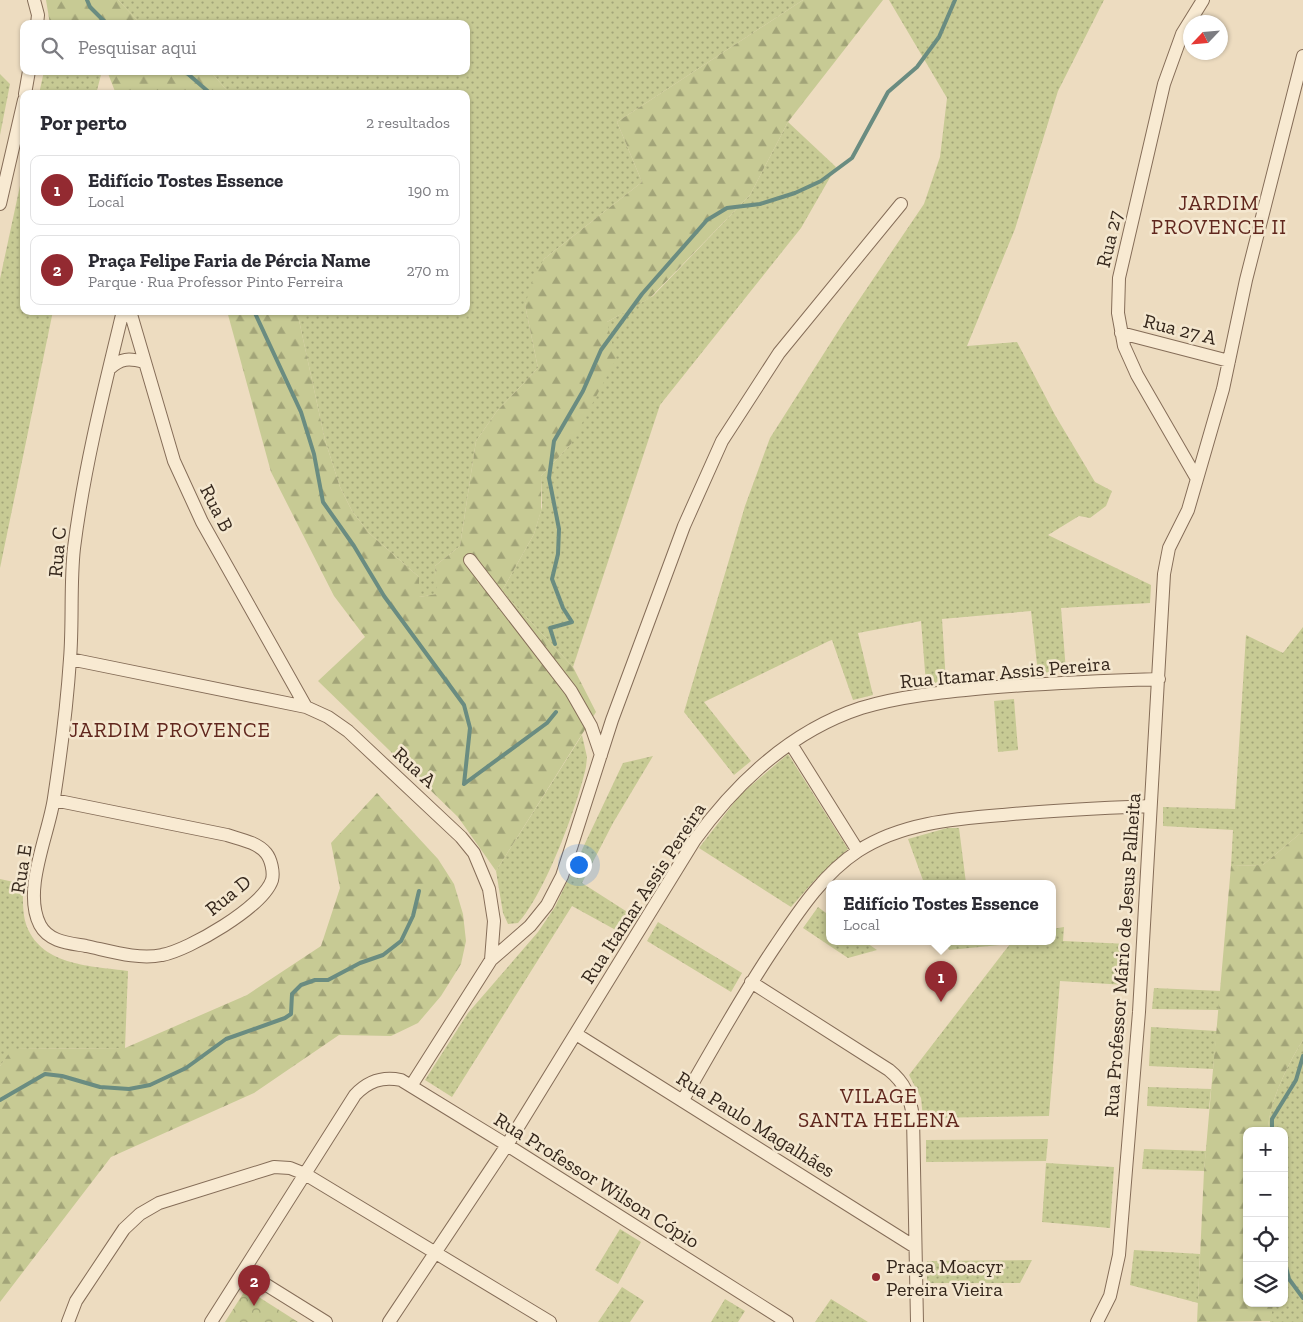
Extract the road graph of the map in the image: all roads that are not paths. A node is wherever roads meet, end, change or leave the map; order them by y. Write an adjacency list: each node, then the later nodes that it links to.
1 (34, 0): 3 (street)
2 (1203, 0): 12 (street, Rua 27)
3 (38, 20)
4 (1303, 56): 13 (street)
5 (28, 75): 6 (street)
6 (26, 90)
7 (20, 117): 8 (street)
8 (0, 204)
9 (901, 204): 22 (street)
10 (122, 315): 15 (street, Rua C)
11 (131, 315): 14 (street, Rua B)
12 (1121, 333): 13 (street, Rua 27 A); 16 (street, Rua 27)
13 (1229, 361): 16 (street)
14 (144, 362): 15 (street); 20 (street, Rua B)
15 (109, 370): 18 (street, Rua C)
16 (1197, 480): 19 (street, Rua Professor Mário de Jesus Palheita)
17 (470, 560): 22 (street)
18 (70, 659): 20 (street, Rua A); 23 (street, Rua C)
19 (1159, 679): 21 (street, Rua Itamar Assis Pereira); 24 (street, Rua Professor Mário de Jesus Palheita)
20 (306, 707): 27 (street, Rua A)
21 (791, 744): 25 (street); 29 (street, Rua Itamar Assis Pereira)
22 (601, 755): 27 (street)
23 (54, 800): 26 (street, Rua E); 26 (street, Rua D)
24 (1150, 806): 25 (street); 44 (street, Rua Professor Mário de Jesus Palheita)
25 (858, 852): 28 (street)
26 (36, 914)
27 (491, 960): 30 (street, Rua A)
28 (751, 982): 31 (street); 34 (street)
29 (576, 1034): 31 (street, Rua Paulo Magalhães); 32 (street, Rua Itamar Assis Pereira)
30 (411, 1086): 32 (street, Rua Professor Wilson Cópio); 33 (street, Rua Professor Wilson Cópio)
31 (683, 1100): 34 (street, Rua Paulo Magalhães)
32 (507, 1144): 35 (street, Rua Itamar Assis Pereira); 42 (street, Rua Professor Wilson Cópio)
33 (305, 1174): 35 (street); 36 (street); 37 (street)
34 (915, 1248): 43 (street)
35 (436, 1251): 40 (street, Rua Itamar Assis Pereira); 41 (street)
36 (244, 1271): 38 (street); 39 (street)
37 (68, 1322)
38 (211, 1322)
39 (326, 1322)
40 (389, 1322)
41 (550, 1322)
42 (787, 1322)
43 (917, 1322)
44 (1097, 1322)

